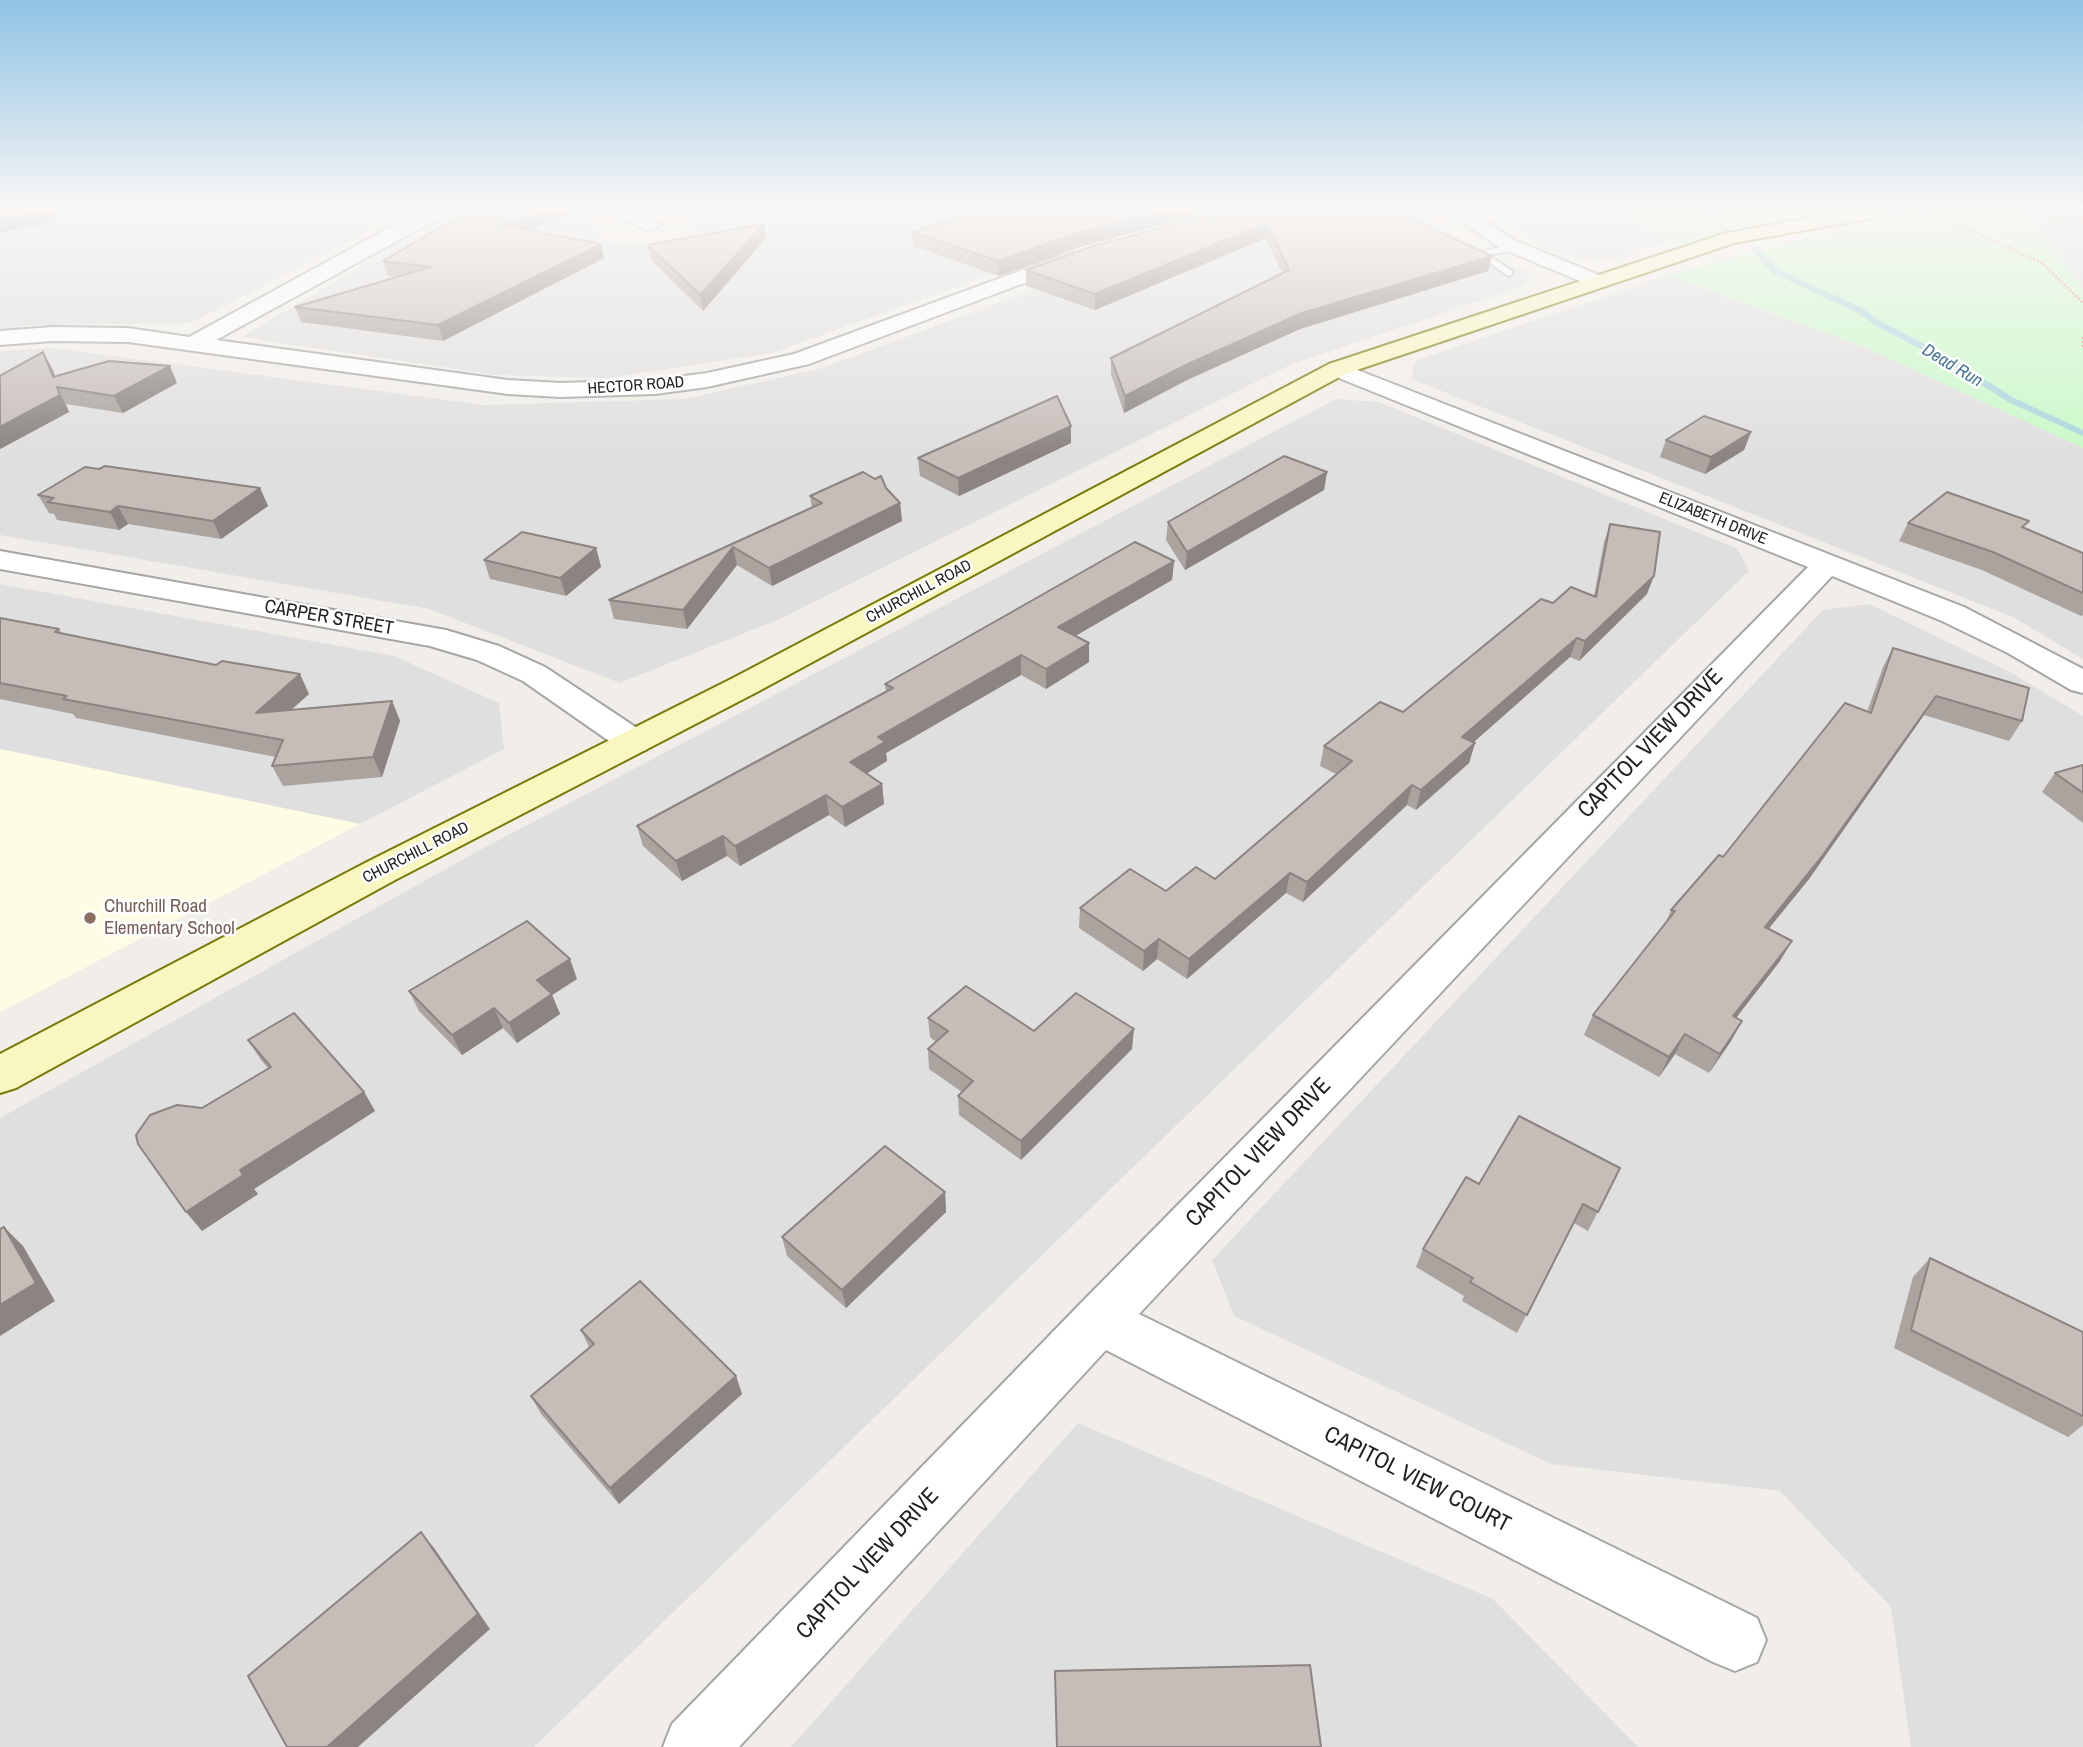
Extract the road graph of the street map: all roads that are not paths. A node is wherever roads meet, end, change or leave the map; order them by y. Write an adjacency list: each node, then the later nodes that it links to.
1 (286, 293): 5 (street)
2 (976, 293): 5 (street, HECTOR ROAD)
3 (1567, 293): 6 (street, CHURCHILL ROAD)
4 (0, 338): 5 (street, HECTOR ROAD)
5 (192, 344)
6 (1337, 369): 8 (street, ELIZABETH DRIVE); 10 (street, CHURCHILL ROAD)
7 (0, 560): 10 (street, CARPER STREET)
8 (1827, 564): 9 (street, ELIZABETH DRIVE); 12 (street, CAPITOL VIEW DRIVE)
9 (2083, 683)
10 (634, 742): 11 (street, CHURCHILL ROAD)
11 (0, 1075)
12 (1099, 1320): 13 (street, CAPITOL VIEW COURT); 14 (street, CAPITOL VIEW DRIVE)
13 (1735, 1640)
14 (695, 1747)

